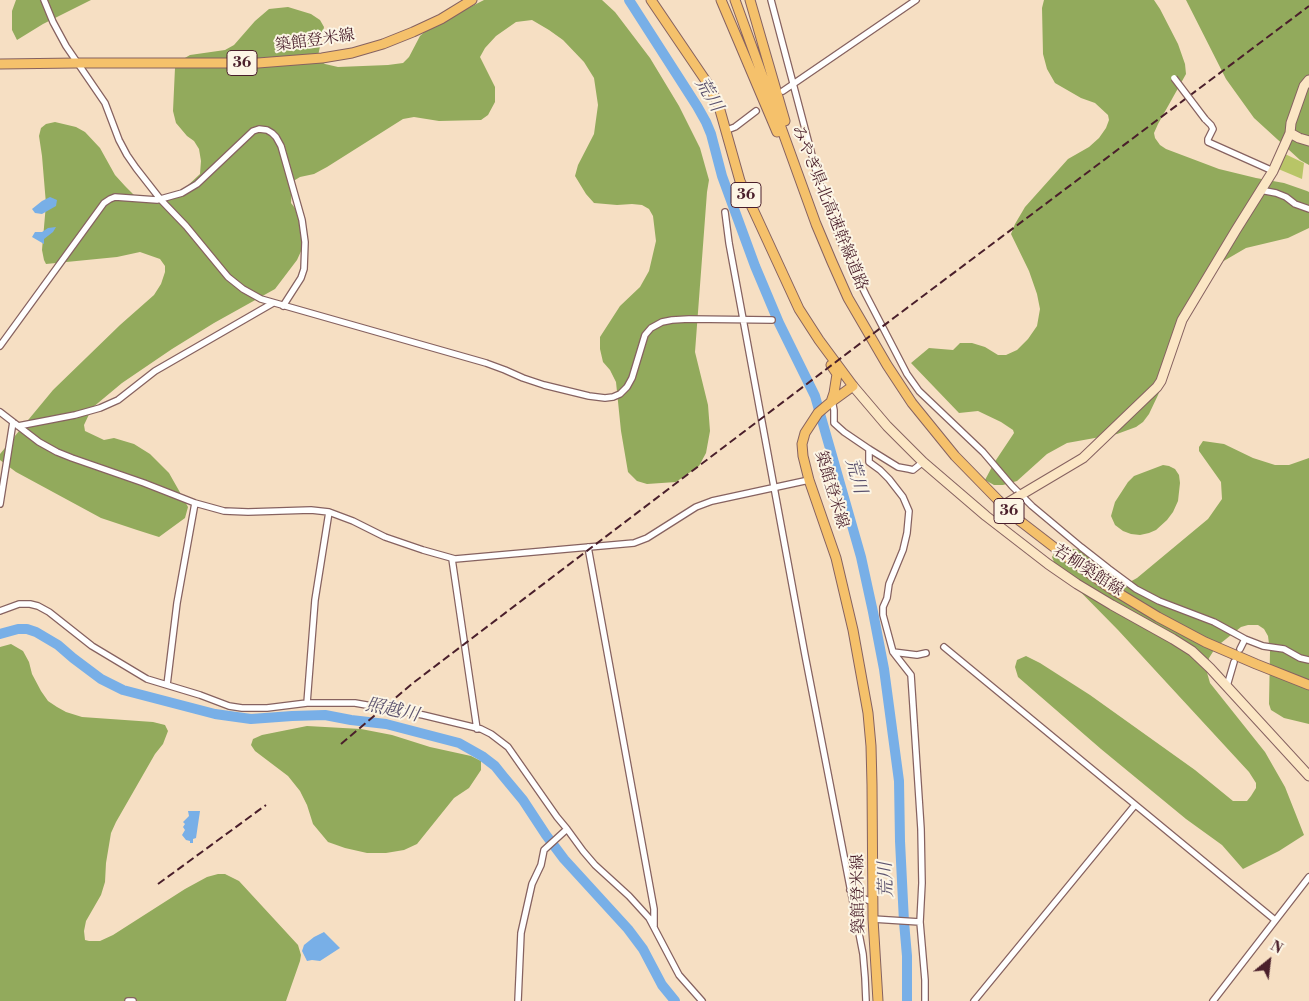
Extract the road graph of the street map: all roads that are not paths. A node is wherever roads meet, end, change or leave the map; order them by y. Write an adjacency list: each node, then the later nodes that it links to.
1 (44, 0): 9 (street)
2 (472, 0): 9 (main road, 築館登米線 / 36)
3 (650, 0): 16 (main road, 36)
4 (721, 0): 24 (main road)
5 (735, 0): 24 (main road, みやぎ県北高速幹線道路 / 36)
6 (750, 0): 24 (main road)
7 (771, 0): 13 (street)
8 (916, 0): 13 (street)
9 (77, 63): 10 (main road, 築館登米線 / 36); 21 (street)
10 (0, 64)
11 (1174, 78): 19 (street, bridge)
12 (1309, 81): 17 (main road)
13 (793, 84): 14 (street); 39 (street)
14 (783, 91)
15 (756, 111): 16 (street)
16 (726, 130): 29 (main road, 36)
17 (1290, 133): 18 (main road); 19 (main road)
18 (1309, 141)
19 (1273, 171): 20 (main road)
20 (1260, 190): 22 (street); 39 (main road)
21 (161, 200): 25 (street); 26 (street); 30 (street)
22 (1309, 209)
23 (725, 212): 27 (street)
24 (816, 224): 55 (main road, みやぎ県北高速幹線道路 / 36)
25 (273, 303): 26 (street); 34 (street)
26 (284, 306): 27 (street)
27 (743, 320): 28 (street); 38 (street)
28 (772, 320)
29 (819, 340): 31 (main road, 36); 32 (main road)
30 (0, 346)
31 (854, 386): 32 (main road, 築館登米線); 36 (main road, 若柳築館線)
32 (829, 403): 35 (street); 37 (main road, 築館登米線)
33 (0, 412): 34 (street)
34 (16, 424): 40 (street); 41 (street)
35 (870, 449): 36 (street); 50 (street)
36 (923, 462): 43 (main road, 若柳築館線)
37 (809, 480): 38 (street); 64 (main road, 築館登米線)
38 (775, 487): 44 (street); 63 (street)
39 (1020, 496): 43 (main road, bridge); 47 (street)
40 (195, 503): 42 (street); 54 (street)
41 (0, 504)
42 (329, 512): 45 (street); 57 (street)
43 (986, 516): 56 (main road, 若柳築館線)
44 (588, 547): 45 (street); 68 (street)
45 (452, 559): 58 (street)
46 (0, 611): 54 (street)
47 (1245, 639): 49 (street); 52 (street)
48 (944, 647): 60 (street)
49 (1240, 649)
50 (893, 652): 51 (street); 67 (street)
51 (926, 653)
52 (1309, 660)
53 (1234, 662): 56 (street)
54 (167, 685): 57 (street)
55 (1309, 685)
56 (1227, 686): 59 (main road, 若柳築館線)
57 (307, 703): 58 (street)
58 (477, 729): 61 (street)
59 (1309, 776)
60 (1135, 805): 66 (street); 76 (street)
61 (567, 829): 68 (street); 71 (street)
62 (1309, 877): 66 (street)
63 (850, 890): 64 (street); 73 (street)
64 (873, 902): 65 (main road, 築館登米線)
65 (874, 919): 67 (street); 74 (main road, 築館登米線)
66 (1275, 920): 77 (street)
67 (917, 921): 75 (street)
68 (654, 928): 72 (street)
69 (128, 1001): 70 (street)
70 (133, 1001)
71 (518, 1001)
72 (702, 1001)
73 (866, 1001)
74 (878, 1001)
75 (925, 1001)
76 (974, 1001)
77 (1213, 1001)

